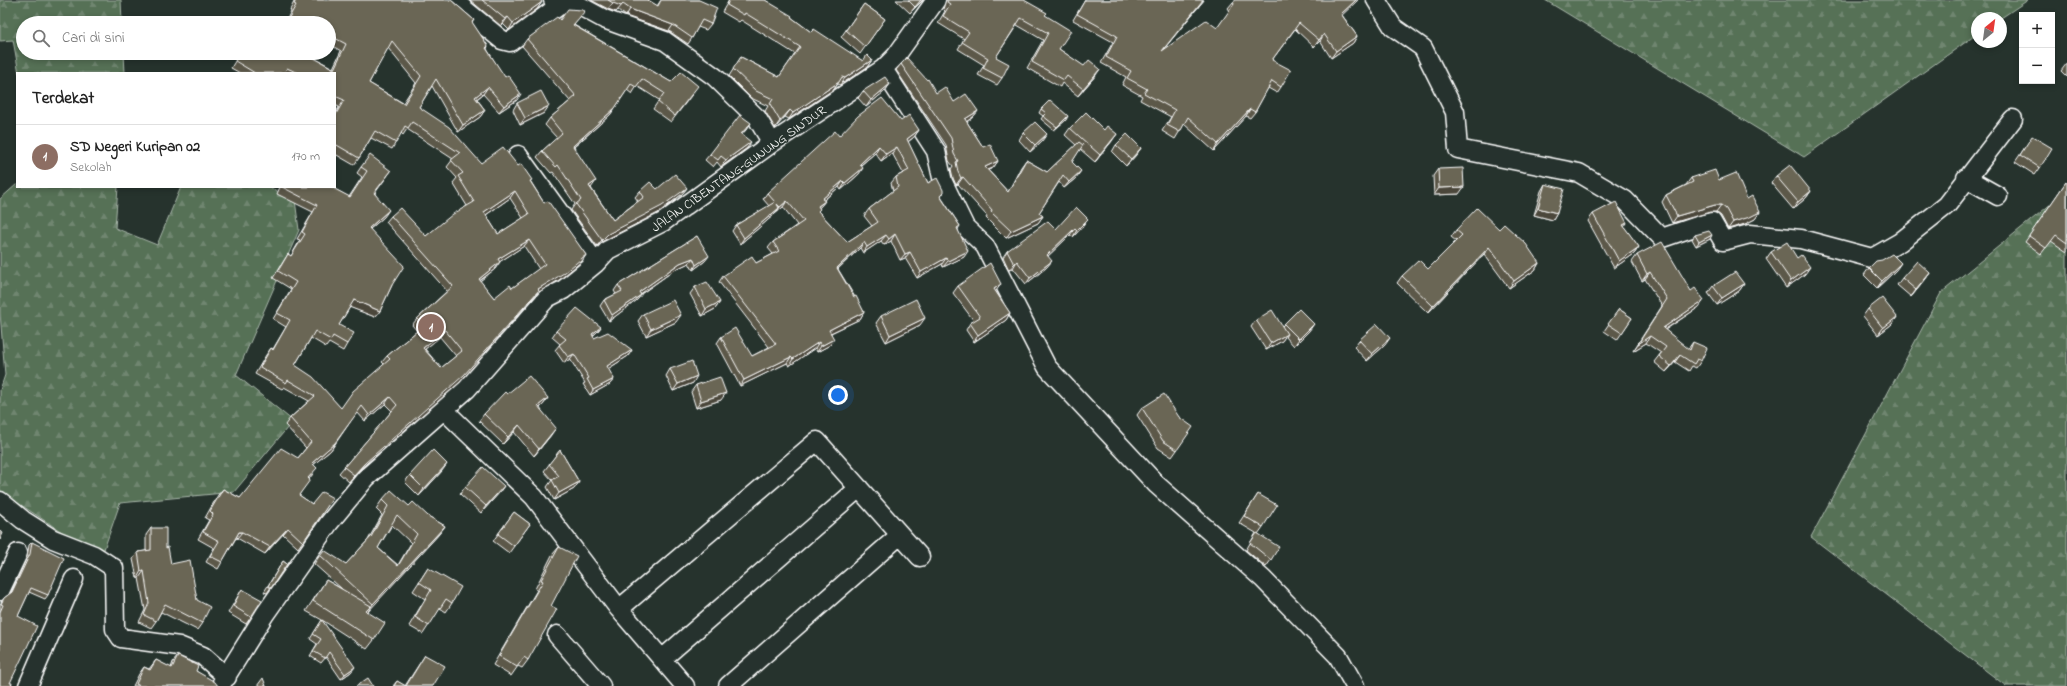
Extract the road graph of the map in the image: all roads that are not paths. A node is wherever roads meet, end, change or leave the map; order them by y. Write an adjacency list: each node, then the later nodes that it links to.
1 (453, 0): 4 (street)
2 (936, 0): 5 (street, JALAN CIBENTANG–GUNUNG SINDUR)
3 (1376, 0): 9 (street)
4 (556, 3): 7 (street)
5 (883, 69): 7 (street, JALAN CIBENTANG–GUNUNG SINDUR); 28 (street)
6 (2013, 119): 9 (street)
7 (772, 143): 11 (street, JALAN CIBENTANG–GUNUNG SINDUR)
8 (518, 155): 11 (street)
9 (1966, 178): 10 (street)
10 (1998, 196)
11 (596, 263): 12 (street, JALAN CIBENTANG–GUNUNG SINDUR)
12 (444, 410): 20 (street); 23 (street, JALAN CIBENTANG–GUNUNG SINDUR)
13 (858, 488): 15 (street); 20 (street); 22 (street)
14 (0, 501): 23 (street)
15 (900, 535): 17 (street); 27 (street)
16 (18, 553): 19 (street)
17 (920, 556)
18 (74, 579): 24 (street)
19 (0, 591)
20 (619, 609): 22 (street)
21 (557, 635): 25 (street)
22 (662, 659): 26 (street)
23 (223, 681)
24 (28, 686)
25 (601, 686)
26 (685, 686)
27 (728, 686)
28 (1355, 686)

